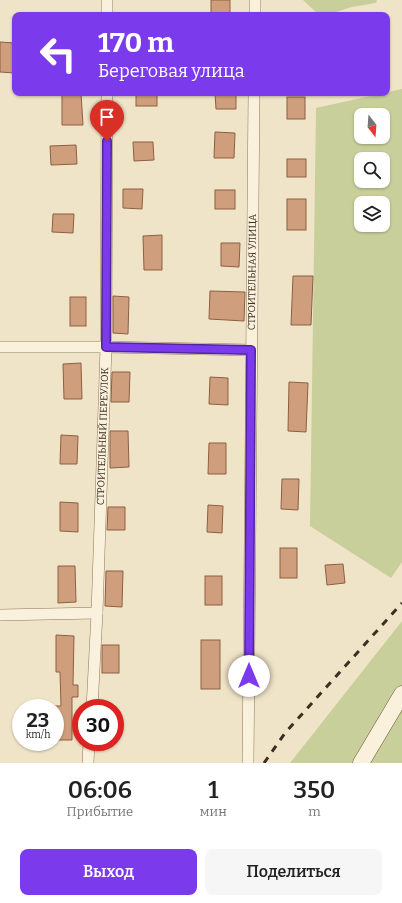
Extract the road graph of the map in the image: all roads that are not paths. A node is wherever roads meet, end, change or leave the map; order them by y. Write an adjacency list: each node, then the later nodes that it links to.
1 (107, 0): 3 (street)
2 (255, 0): 4 (street)
3 (107, 12)
4 (255, 12)
5 (107, 96): 8 (street, СТРОИТЕЛЬНЫЙ ПЕРЕУЛОК)
6 (254, 96): 9 (street, СТРОИТЕЛЬНАЯ УЛИЦА)
7 (0, 347): 8 (street)
8 (106, 347): 9 (street); 10 (street, СТРОИТЕЛЬНЫЙ ПЕРЕУЛОК)
9 (251, 350): 16 (street, СТРОИТЕЛЬНАЯ УЛИЦА)
10 (98, 613): 11 (street); 13 (street, СТРОИТЕЛЬНЫЙ ПЕРЕУЛОК)
11 (0, 615)
12 (402, 694): 17 (street)
13 (93, 699)
14 (89, 751): 15 (street)
15 (88, 763)
16 (248, 763)
17 (361, 763)

